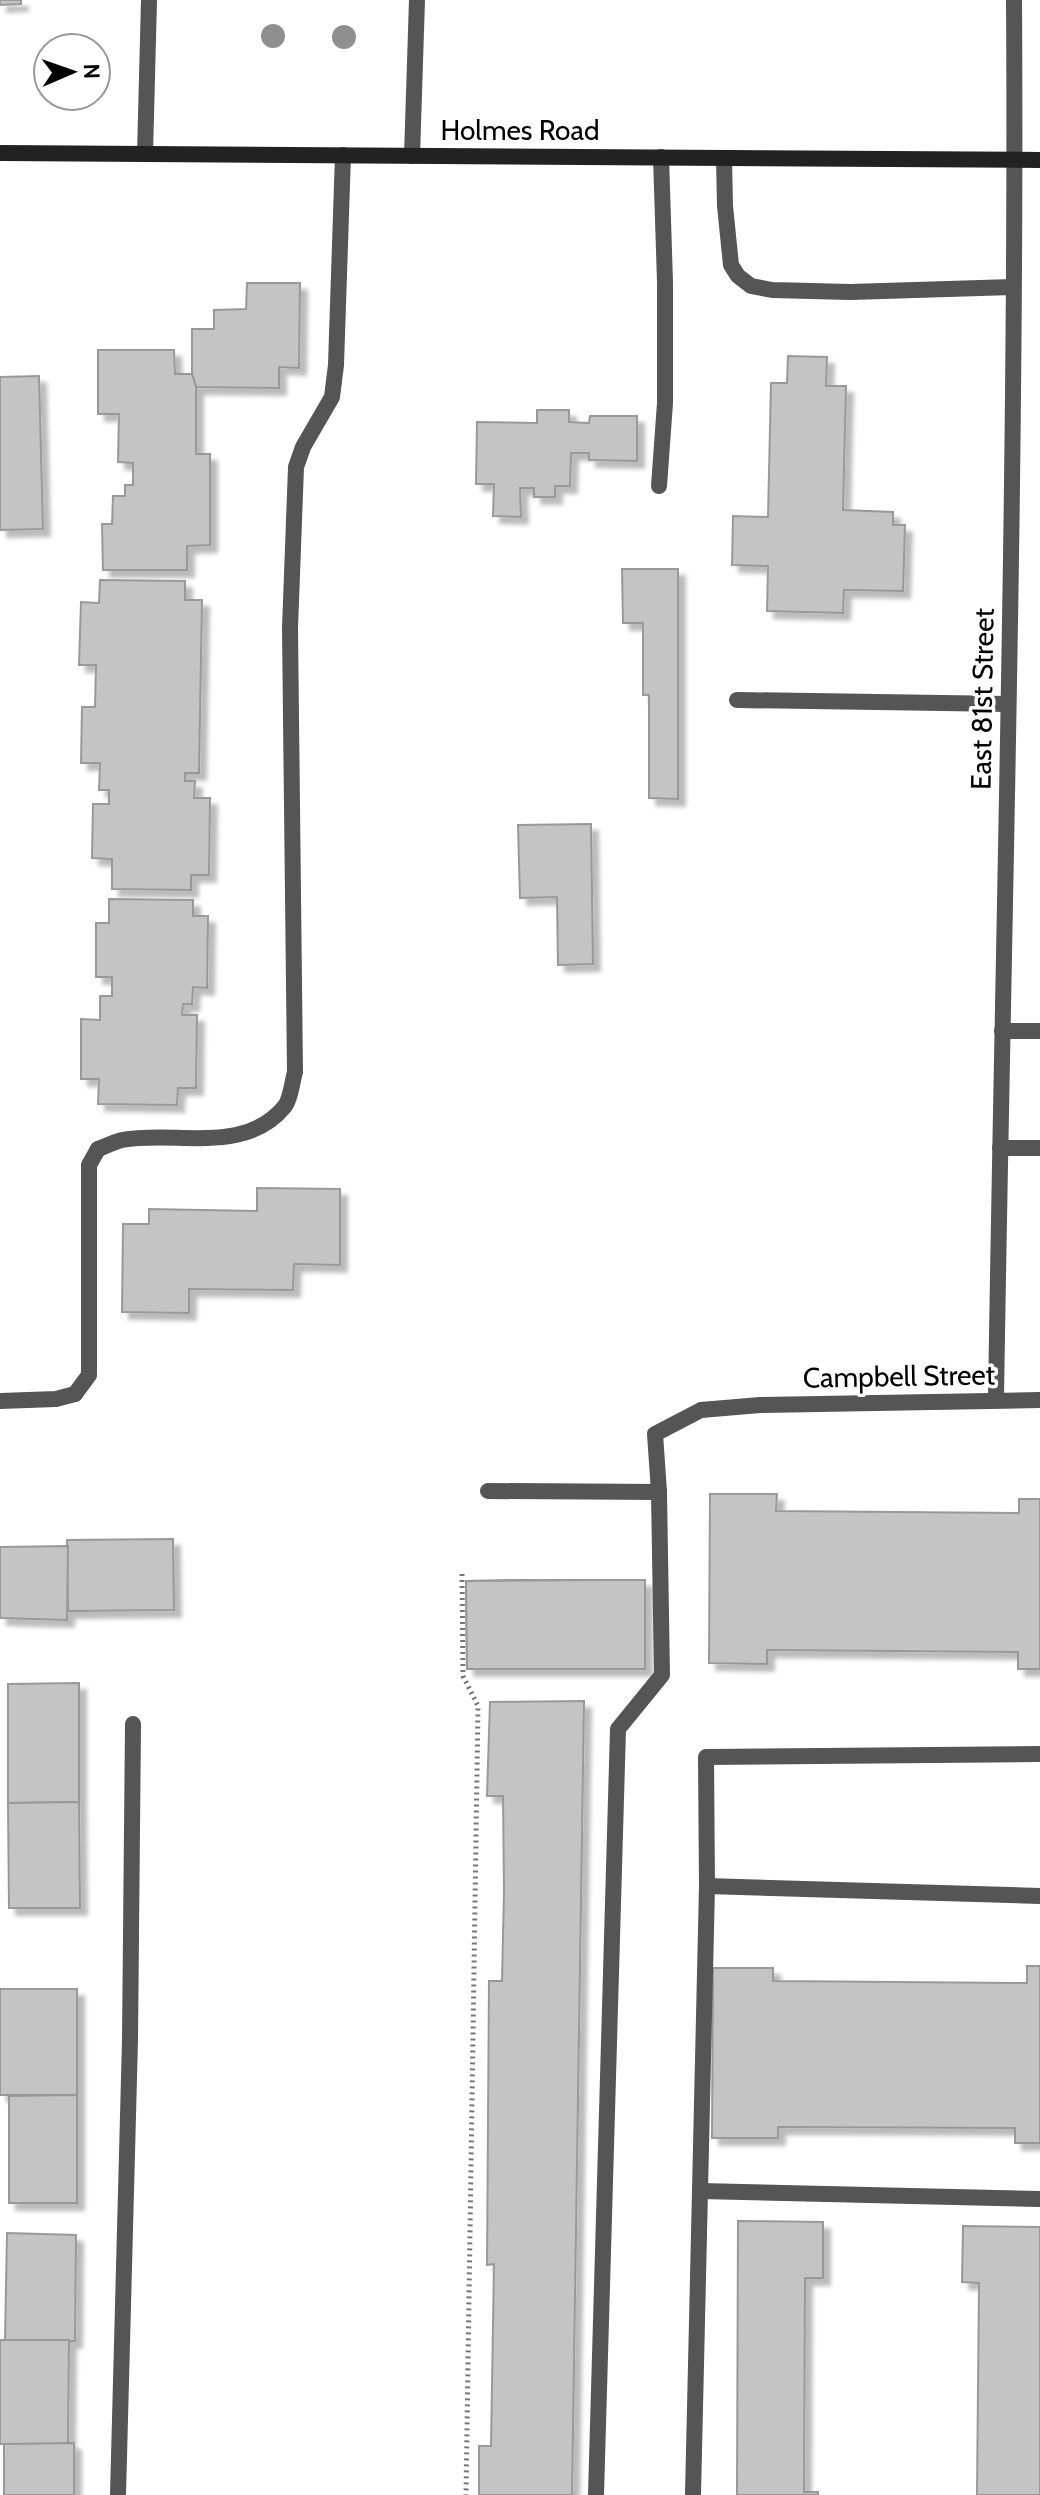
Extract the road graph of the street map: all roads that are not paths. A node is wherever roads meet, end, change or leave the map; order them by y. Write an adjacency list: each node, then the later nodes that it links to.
1 (149, 0): 5 (street)
2 (417, 0): 7 (street)
3 (1014, 0): 10 (street, East 81st Street)
4 (0, 153): 5 (main road, Holmes Road)
5 (145, 154): 6 (main road, Holmes Road)
6 (343, 155): 7 (main road, Holmes Road); 22 (street)
7 (412, 156): 8 (main road, Holmes Road)
8 (661, 157): 9 (main road, Holmes Road); 13 (street)
9 (724, 158): 10 (main road, Holmes Road); 12 (street)
10 (1015, 160): 11 (main road, Holmes Road); 12 (street, East 81st Street)
11 (1040, 160)
12 (1013, 287): 15 (street, East 81st Street)
13 (659, 486)
14 (737, 700): 15 (street)
15 (1008, 704): 16 (street, East 81st Street)
16 (1002, 1031): 17 (street); 18 (street, East 81st Street)
17 (1040, 1031)
18 (1000, 1148): 19 (street); 20 (street, East 81st Street)
19 (1040, 1148)
20 (996, 1399): 21 (street, Campbell Street); 24 (street, Campbell Street)
21 (1040, 1400)
22 (0, 1401)
23 (488, 1491): 24 (street)
24 (659, 1492): 32 (street)
25 (133, 1724): 31 (street)
26 (1040, 1754): 27 (street)
27 (707, 1886): 28 (street); 29 (street)
28 (1040, 1896)
29 (700, 2191): 30 (street); 33 (street)
30 (1040, 2199)
31 (118, 2495)
32 (596, 2495)
33 (693, 2495)

